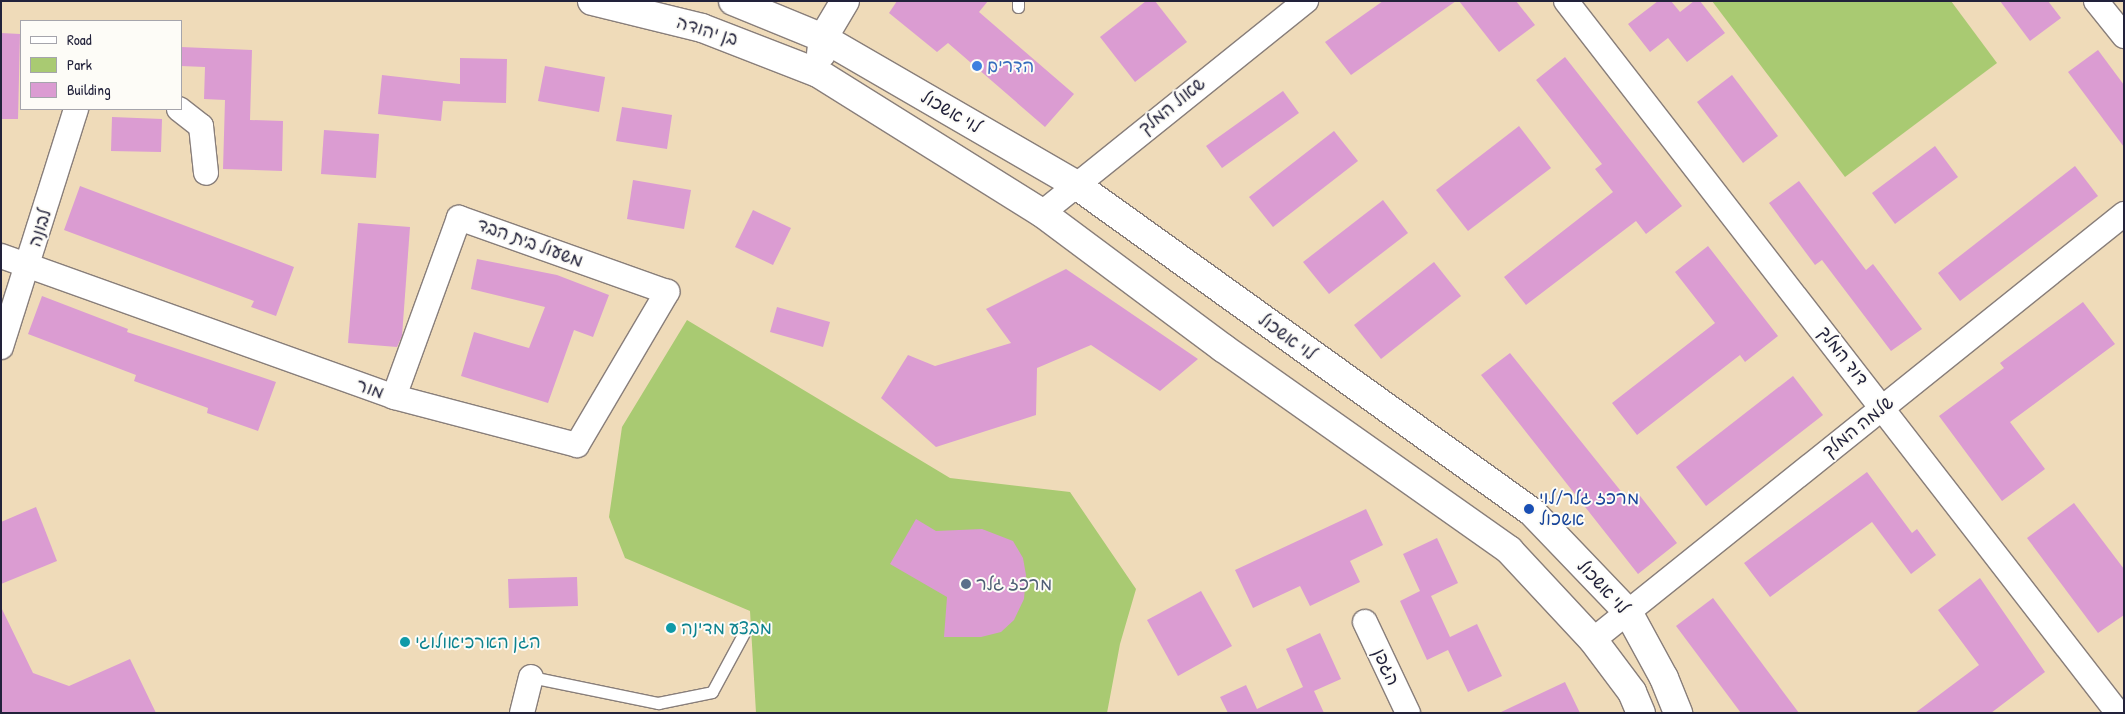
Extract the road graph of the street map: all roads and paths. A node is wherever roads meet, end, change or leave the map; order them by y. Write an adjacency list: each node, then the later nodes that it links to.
1 (592, 1): 9 (street, בן יהודה)
2 (732, 1): 8 (street, בן יהודה)
3 (845, 1): 8 (street)
4 (1306, 1): 13 (street, שאול המלך)
5 (1566, 1): 21 (street, דוד המלך)
6 (2096, 1): 7 (street)
7 (2124, 36)
8 (823, 38): 9 (street); 13 (street, לוי אשכול)
9 (818, 73): 14 (street, לוי אשכול)
10 (76, 110): 17 (street, לבונה)
11 (180, 110): 12 (street)
12 (206, 173)
13 (1074, 184): 14 (street, שאול המלך); 22 (street, לוי אשכול)
14 (1042, 213): 25 (street, לוי אשכול)
15 (2124, 214): 21 (street, שלמה המלך)
16 (1, 256): 17 (street, מור)
17 (28, 265): 19 (street, לבונה); 20 (street, מור)
18 (667, 292): 20 (street, מור); 20 (street, משעול בית הבד)
19 (1, 347)
20 (394, 397)
21 (1883, 408): 22 (street, שלמה המלך); 31 (street, דוד המלך)
22 (1628, 612): 25 (street, שלמה המלך); 30 (street, לוי אשכול)
23 (1365, 622): 28 (street, הגפן)
24 (746, 629): 26 (lane)
25 (1593, 640): 29 (street, לוי אשכול)
26 (532, 677): 27 (street)
27 (522, 713)
28 (1408, 713)
29 (1641, 713)
30 (1678, 713)
31 (2118, 713)

